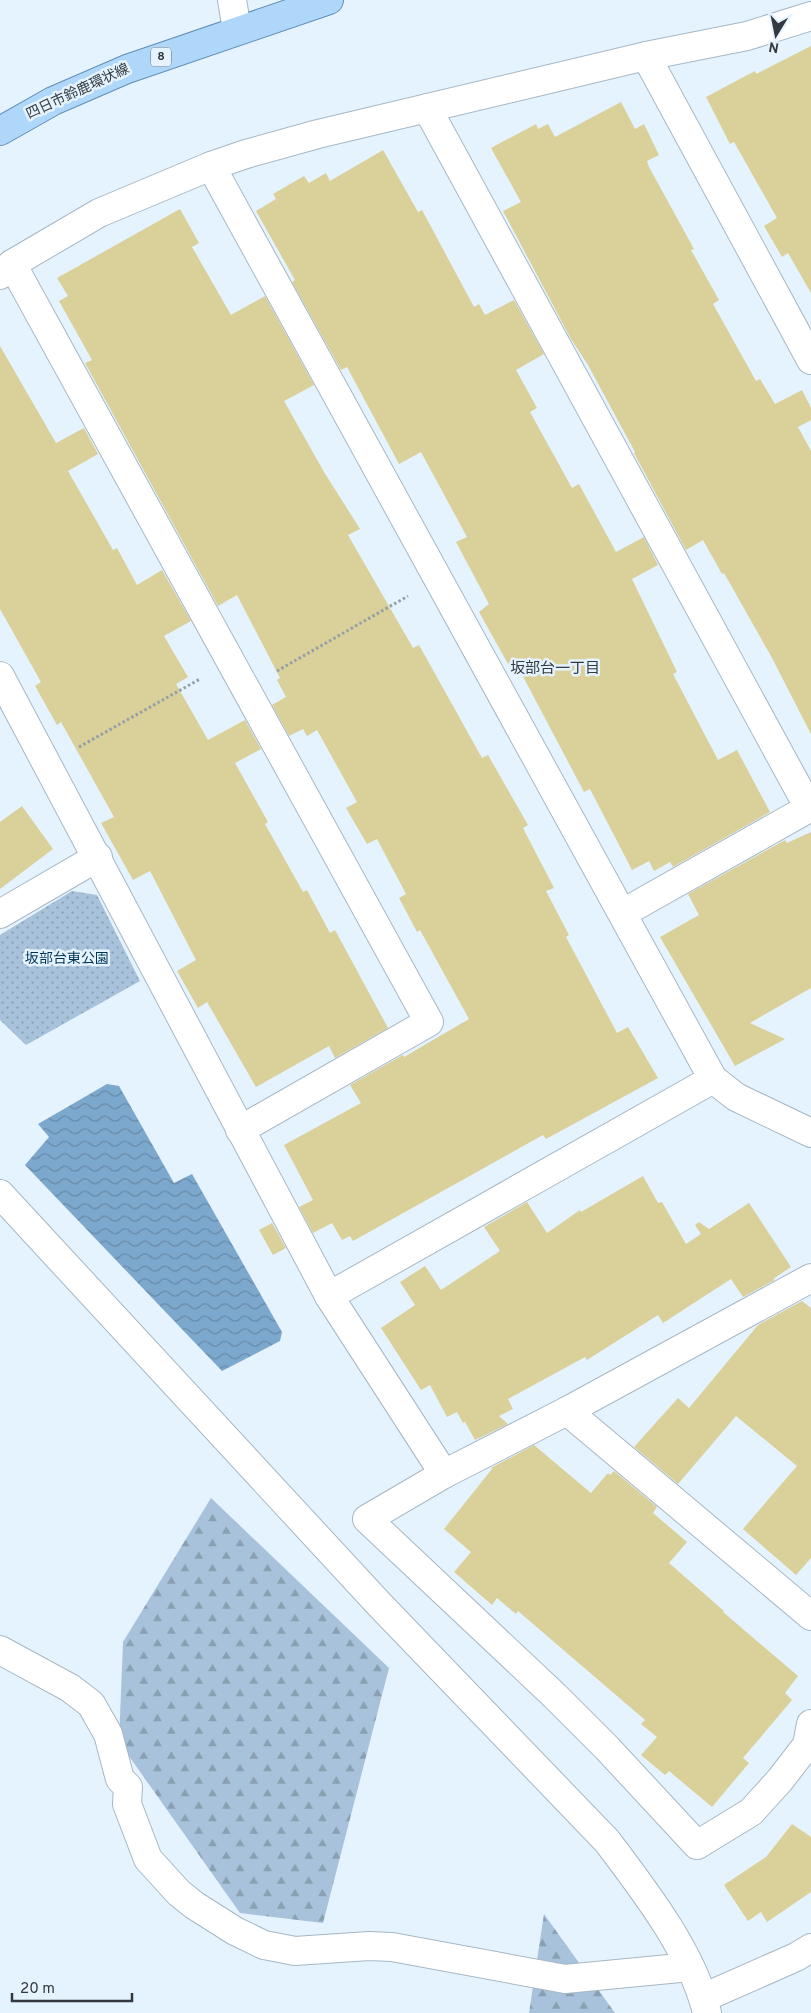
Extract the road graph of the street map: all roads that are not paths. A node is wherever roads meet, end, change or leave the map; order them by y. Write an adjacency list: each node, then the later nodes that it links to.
1 (232, 0): 4 (street)
2 (329, 0): 4 (main road, 四日市鈴鹿環状線 / 8)
3 (811, 16): 5 (street)
4 (237, 30): 7 (main road, 四日市鈴鹿環状線 / 8)
5 (646, 56): 6 (street); 10 (street)
6 (427, 108): 8 (street); 12 (street)
7 (0, 131)
8 (211, 166): 9 (street); 14 (street)
9 (6, 269): 17 (street)
10 (811, 360)
11 (0, 676): 13 (street)
12 (810, 807): 14 (street)
13 (98, 857): 15 (street); 17 (street)
14 (623, 912): 16 (street)
15 (0, 914)
16 (713, 1079): 18 (street); 21 (street)
17 (240, 1130): 21 (street)
18 (811, 1133)
19 (0, 1194): 28 (street)
20 (811, 1278): 22 (street)
21 (330, 1296): 23 (street)
22 (567, 1411): 23 (street); 24 (street)
23 (444, 1474): 26 (street)
24 (811, 1616)
25 (0, 1650): 28 (street)
26 (811, 1724)
27 (811, 1948): 29 (street)
28 (690, 1967): 29 (street)
29 (705, 2005)

